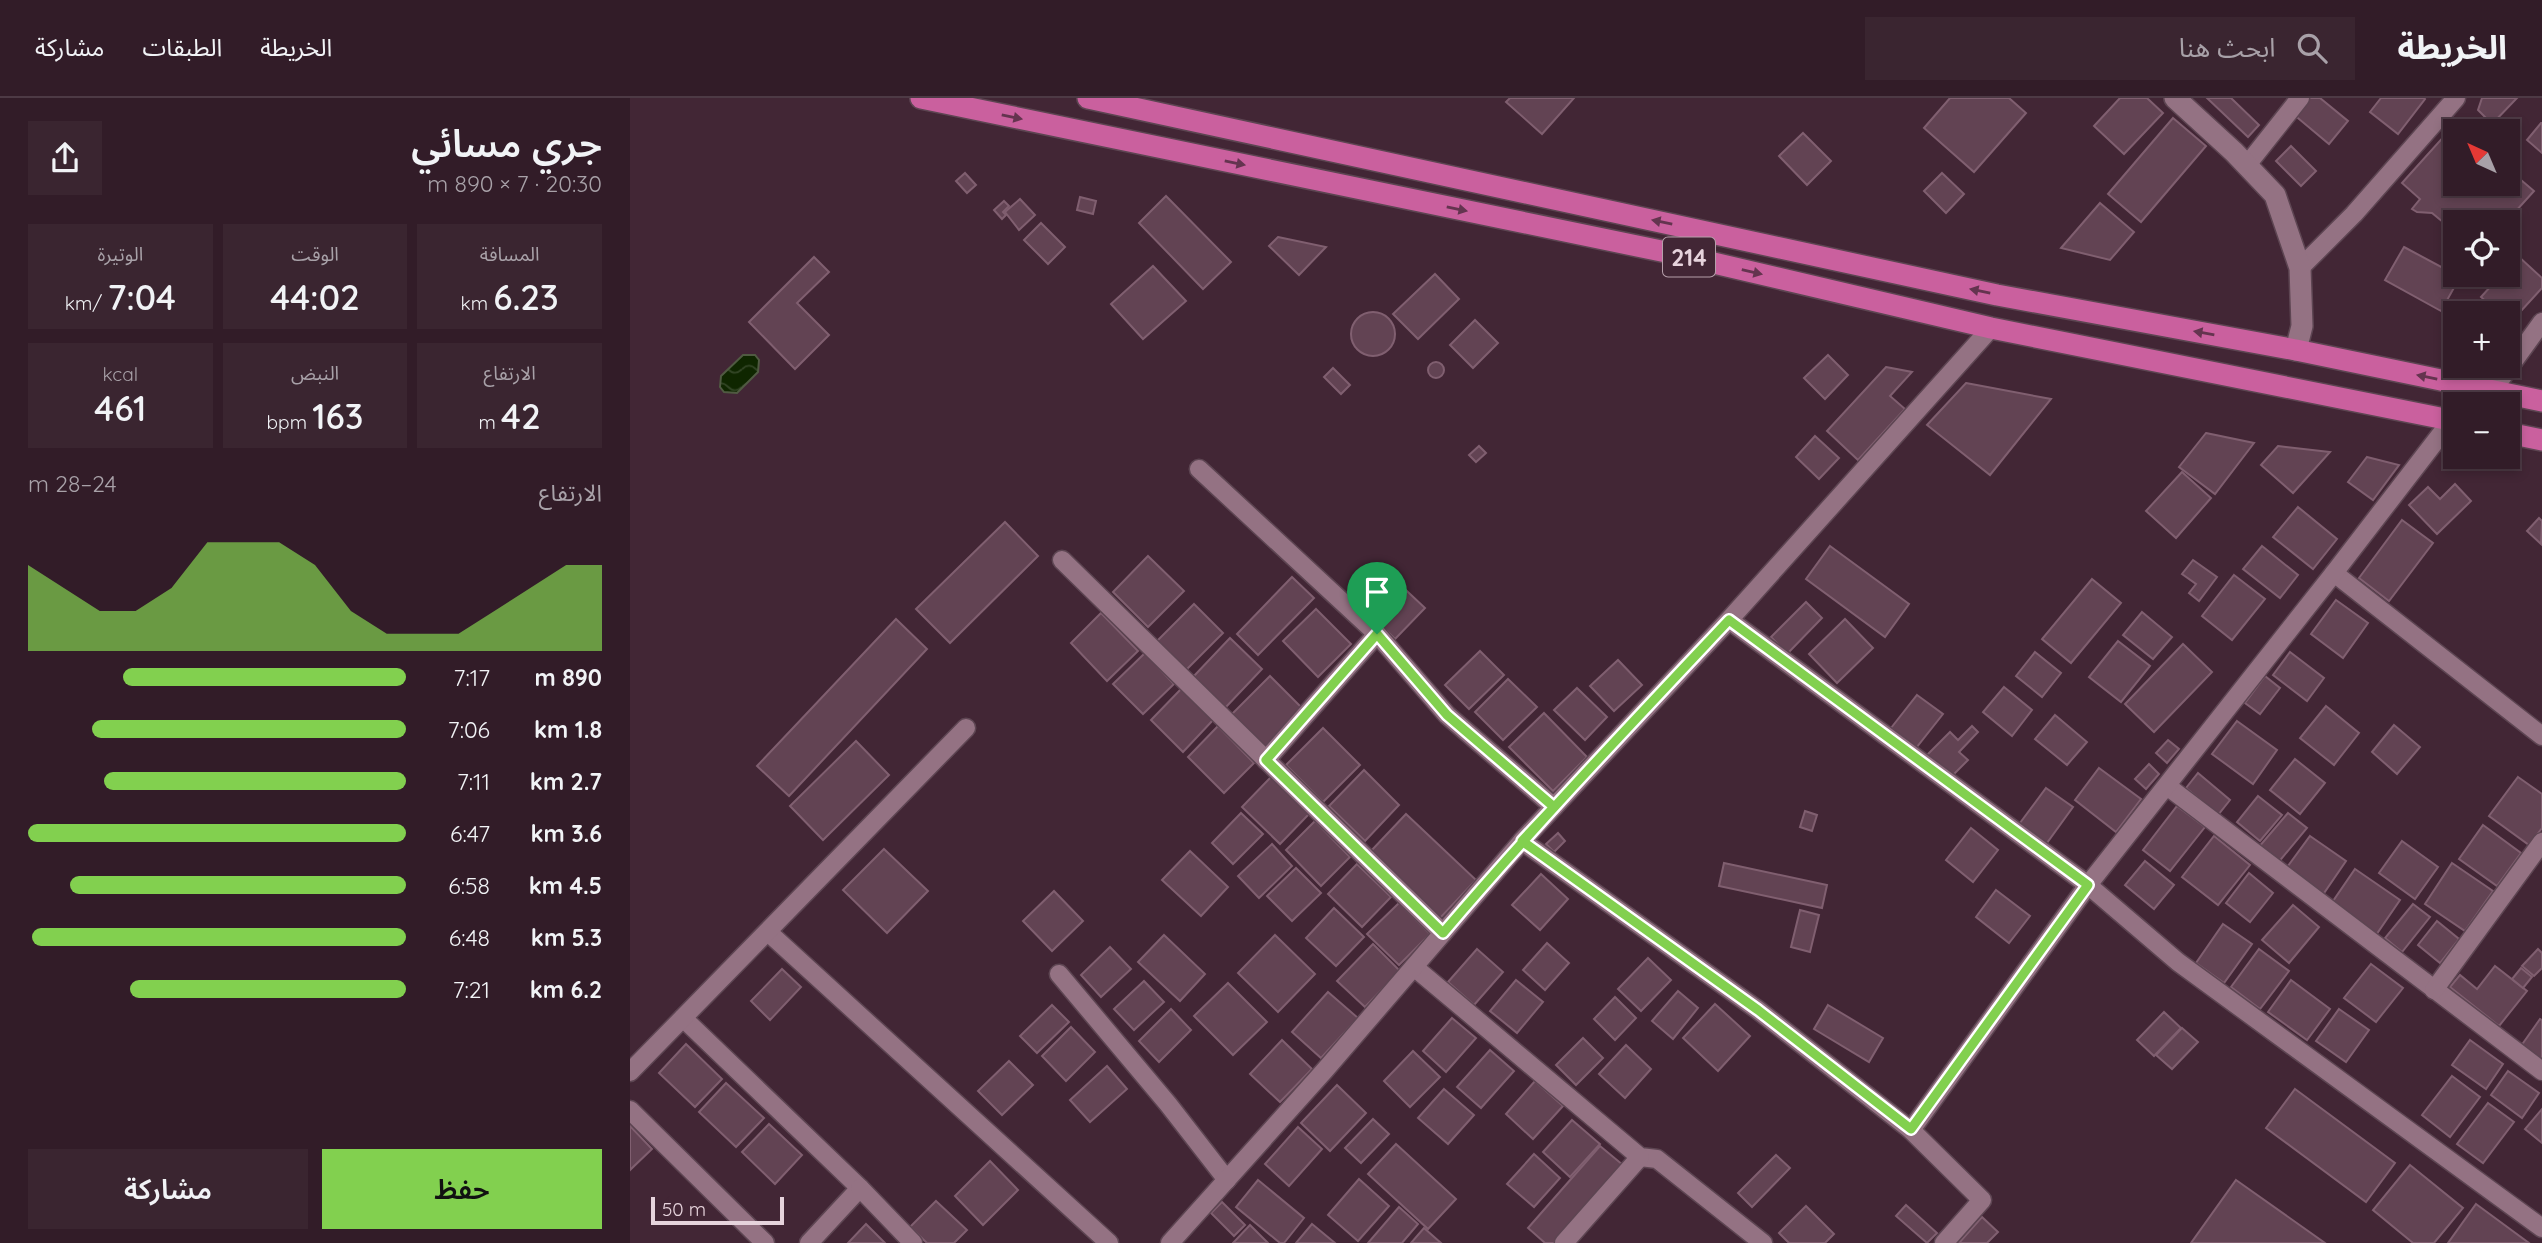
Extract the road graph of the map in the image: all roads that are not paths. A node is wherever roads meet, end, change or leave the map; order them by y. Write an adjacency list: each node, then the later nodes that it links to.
1 (921, 98): 10 (highway, 214, one-way to 10)
2 (1088, 98): 6 (highway, 214)
3 (2175, 98): 7 (street)
4 (2300, 98): 7 (street)
5 (2456, 98): 8 (street)
6 (1140, 103): 11 (highway, 214, one-way to 6)
7 (2247, 165): 8 (street)
8 (2300, 268): 12 (street)
9 (2542, 322): 15 (street)
10 (1991, 328): 14 (highway, 214); 25 (street)
11 (2260, 343): 12 (highway, 214); 14 (highway)
12 (2296, 350): 13 (highway, 214)
13 (2326, 356): 15 (highway, 214, one-way to 13); 16 (highway)
14 (2253, 380): 16 (highway, 214)
15 (2492, 391): 17 (highway, 214)
16 (2319, 394): 18 (highway, 214)
17 (2542, 401)
18 (2443, 419)
19 (2443, 434): 24 (street)
20 (2520, 435): 21 (highway)
21 (2542, 440)
22 (1199, 469): 26 (street)
23 (1062, 560): 29 (street)
24 (2334, 573): 28 (street); 30 (street)
25 (1729, 620): 31 (street); 34 (street)
26 (1377, 634): 29 (street); 31 (street)
27 (966, 729): 35 (street)
28 (2542, 736)
29 (1266, 760): 36 (street)
30 (2167, 786): 34 (street); 39 (street)
31 (1554, 807): 32 (street)
32 (1522, 841): 36 (street); 44 (street)
33 (2542, 842): 39 (street)
34 (2088, 885): 44 (street); 48 (street)
35 (768, 932): 40 (street); 52 (street)
36 (1443, 933): 37 (street)
37 (1414, 967): 45 (street); 46 (street)
38 (1059, 974): 46 (street)
39 (2434, 990): 41 (street)
40 (683, 1018): 42 (street); 47 (street)
41 (2542, 1071)
42 (630, 1072)
43 (630, 1110): 49 (street)
44 (1911, 1129): 56 (street)
45 (1640, 1157): 54 (street); 55 (street)
46 (1227, 1180): 53 (street)
47 (860, 1188): 50 (street); 51 (street)
48 (2542, 1228)
49 (765, 1243)
50 (809, 1243)
51 (913, 1243)
52 (1109, 1243)
53 (1170, 1243)
54 (1564, 1243)
55 (1763, 1243)
56 (1944, 1243)

